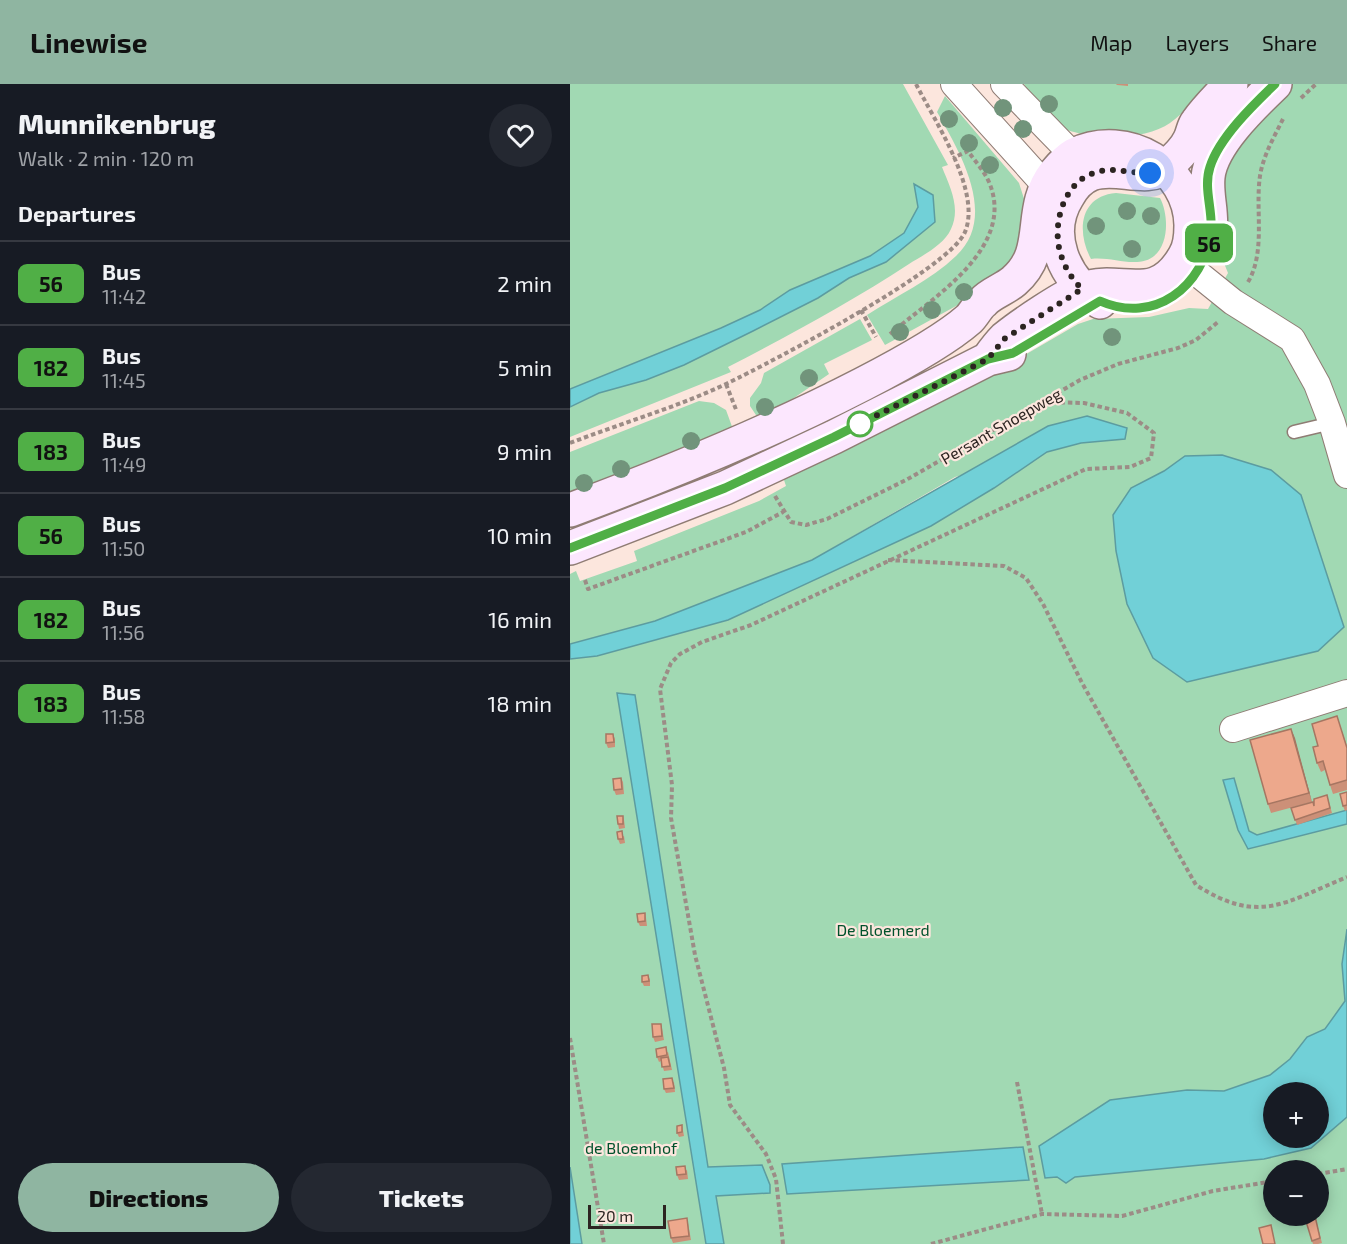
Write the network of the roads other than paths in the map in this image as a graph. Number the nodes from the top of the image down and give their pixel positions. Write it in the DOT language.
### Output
graph roads {
  1 [pos="954,84"];
  2 [pos="1005,84"];
  3 [pos="1231,84"];
  4 [pos="1287,99"];
  5 [pos="1073,155"];
  6 [pos="1157,162"];
  7 [pos="1054,195"];
  8 [pos="1048,247"];
  9 [pos="1191,265"];
  10 [pos="1091,295"];
  11 [pos="1332,423"];
  12 [pos="1294,432"];
  13 [pos="1347,475"];
  14 [pos="570,510"];
  15 [pos="570,548"];
  16 [pos="1347,693"];
  17 [pos="1233,729"];
  1 -- 7 [label="street"];
  2 -- 5 [label="street"];
  3 -- 6 [label="main road"];
  4 -- 9 [label="main road"];
  5 -- 6 [label="main road"];
  5 -- 7 [label="main road"];
  6 -- 7 [label="main road"];
  6 -- 9 [label="main road"];
  7 -- 8 [label="main road"];
  8 -- 10 [label="main road"];
  8 -- 14 [label="main road"];
  9 -- 10 [label="main road"];
  9 -- 11 [label="street"];
  10 -- 15 [label="main road"];
  11 -- 12 [label="lane"];
  11 -- 13 [label="street"];
  16 -- 17 [label="street"];
}
